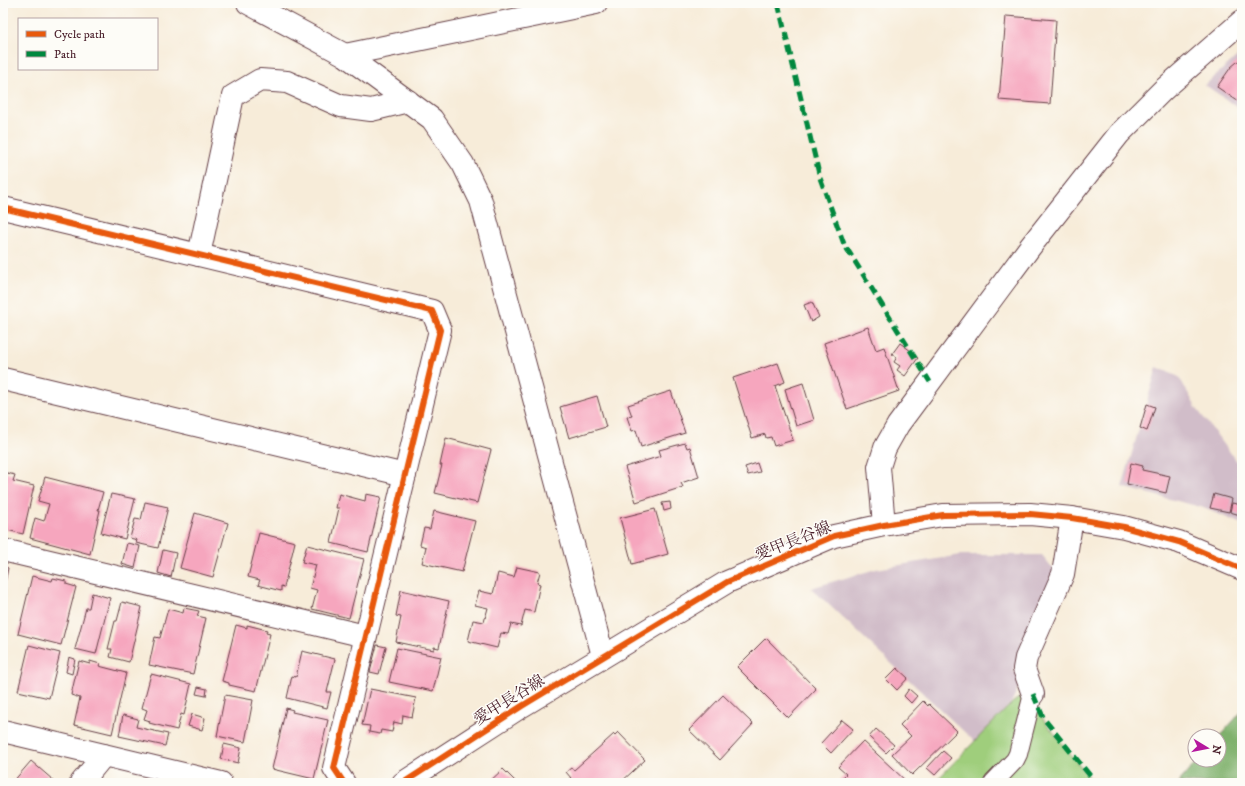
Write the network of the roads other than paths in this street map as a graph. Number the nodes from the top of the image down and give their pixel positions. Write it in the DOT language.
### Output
graph roads {
  1 [pos="248,3"];
  2 [pos="596,3"];
  3 [pos="1242,21"];
  4 [pos="345,55"];
  5 [pos="408,101"];
  6 [pos="3,208"];
  7 [pos="199,256"];
  8 [pos="3,379"];
  9 [pos="405,475"];
  10 [pos="1072,518"];
  11 [pos="884,525"];
  12 [pos="3,550"];
  13 [pos="1242,569"];
  14 [pos="365,636"];
  15 [pos="603,656"];
  16 [pos="1032,694"];
  17 [pos="3,731"];
  18 [pos="104,754"];
  19 [pos="81,783"];
  20 [pos="221,783"];
  21 [pos="344,783"];
  22 [pos="402,783"];
  23 [pos="993,783"];
  1 -- 4 [label="street"];
  2 -- 4 [label="street"];
  3 -- 11 [label="street"];
  4 -- 5 [label="street"];
  5 -- 7 [label="street"];
  5 -- 15 [label="street"];
  6 -- 7 [label="street"];
  7 -- 9 [label="street"];
  8 -- 9 [label="street"];
  9 -- 14 [label="street"];
  10 -- 11 [label="street, 愛甲長谷線"];
  10 -- 13 [label="street, 愛甲長谷線"];
  10 -- 16 [label="street"];
  11 -- 15 [label="street, 愛甲長谷線"];
  12 -- 14 [label="street"];
  14 -- 21 [label="street"];
  15 -- 22 [label="street, 愛甲長谷線"];
  16 -- 23 [label="lane"];
  17 -- 18 [label="street"];
  18 -- 19 [label="street"];
  18 -- 20 [label="street"];
}
